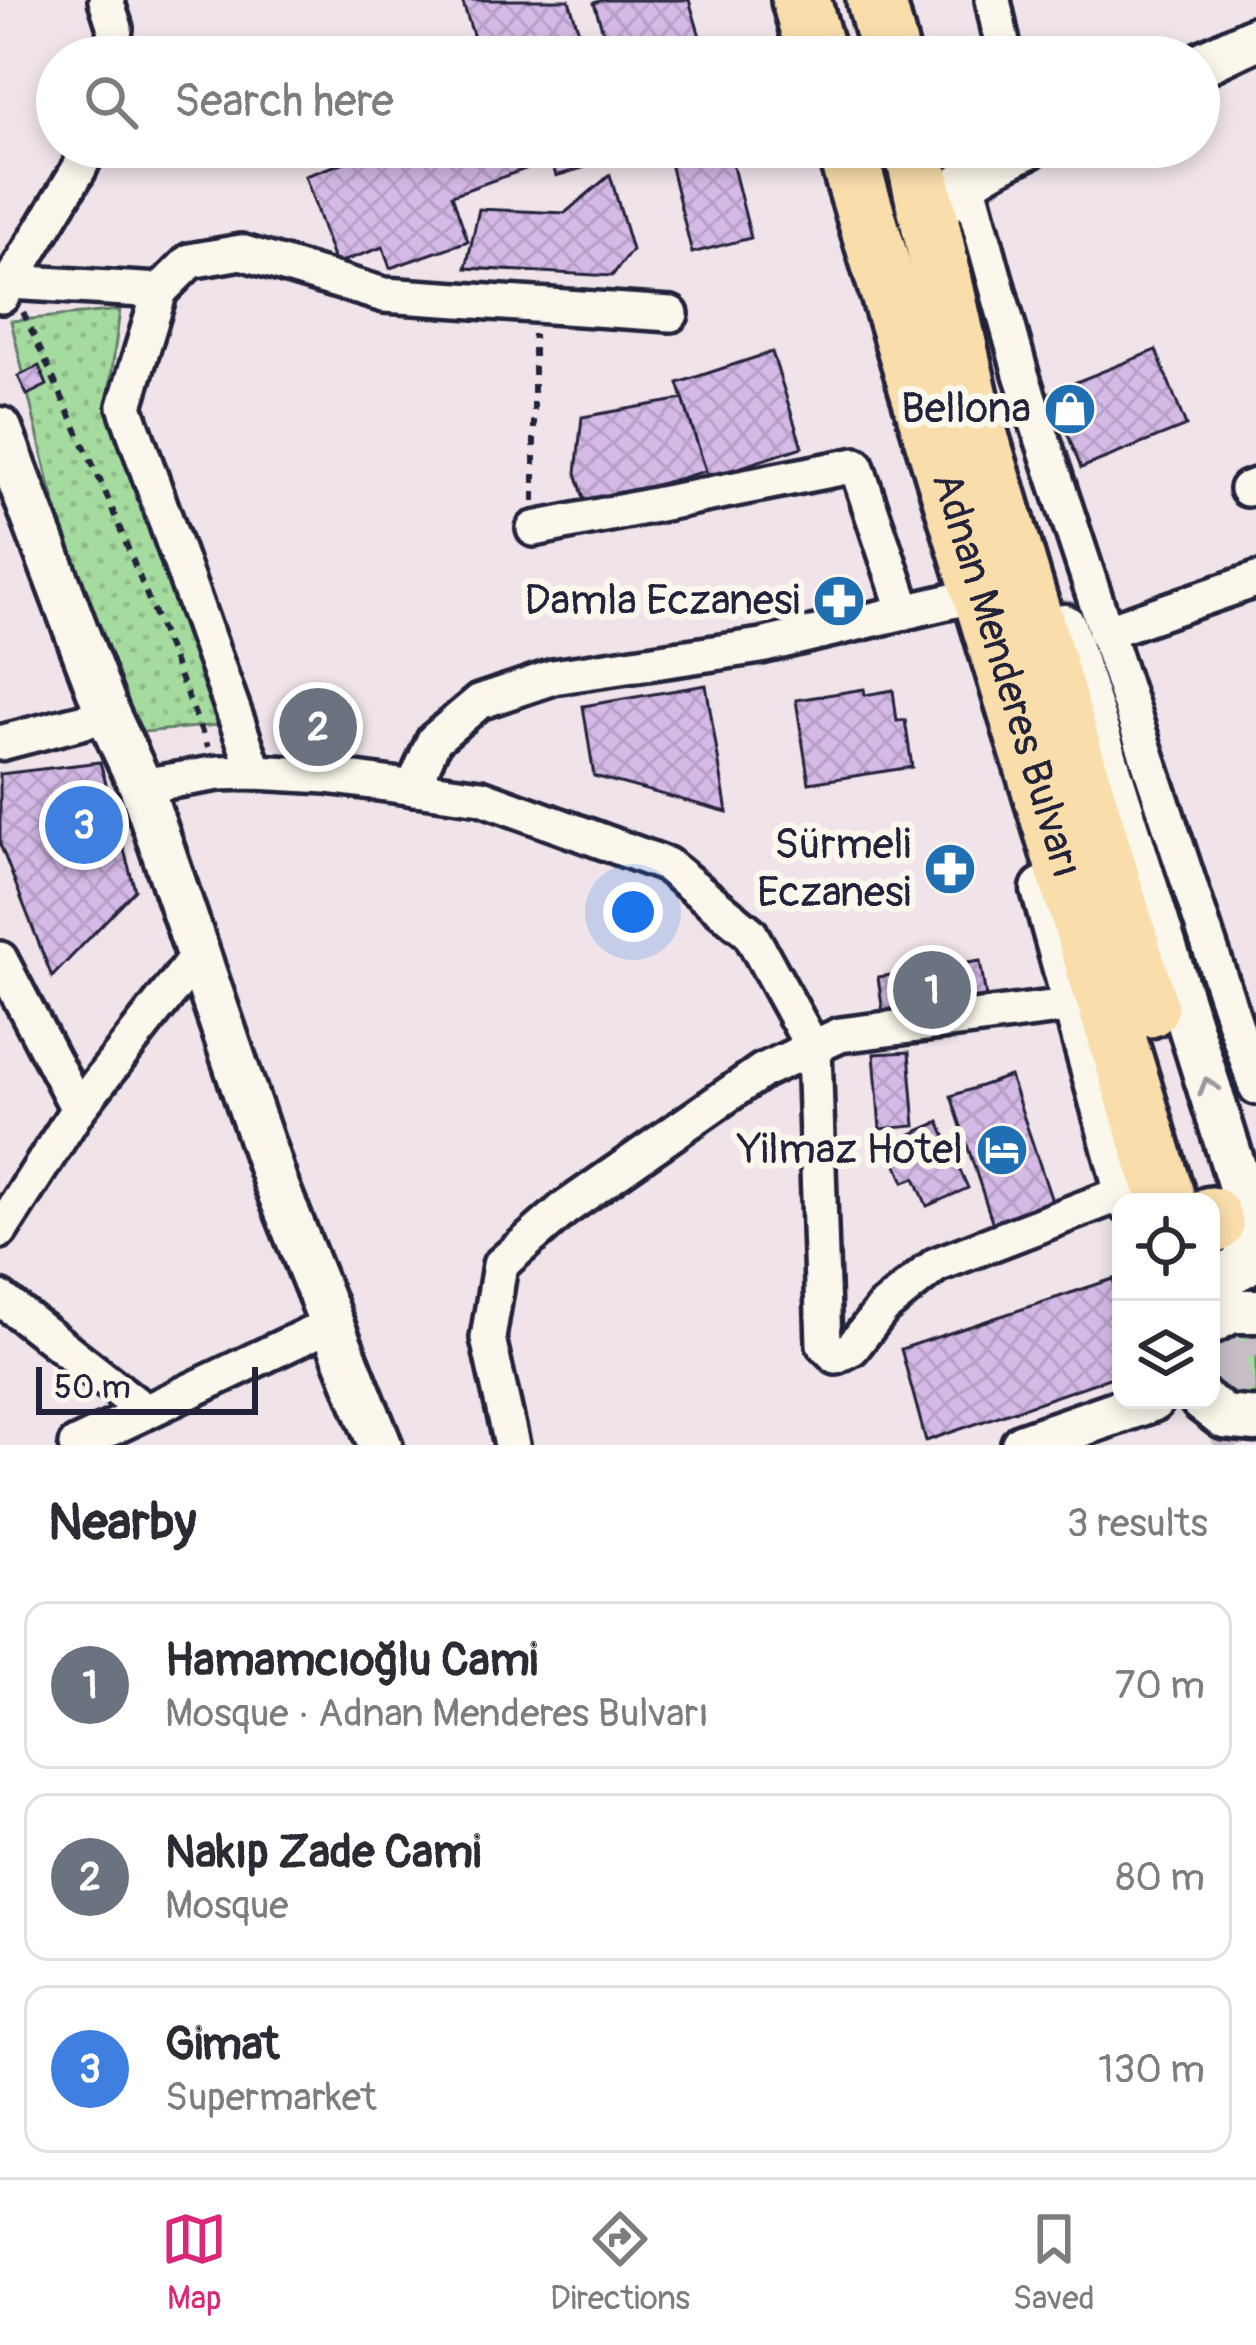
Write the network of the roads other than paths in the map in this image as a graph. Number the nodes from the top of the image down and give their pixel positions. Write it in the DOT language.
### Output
graph roads {
  1 [pos="106,0"];
  2 [pos="876,0"];
  3 [pos="993,0"];
  4 [pos="114,36"];
  5 [pos="885,36"];
  6 [pos="1001,36"];
  7 [pos="1256,38"];
  8 [pos="1220,55"];
  9 [pos="77,168"];
  10 [pos="849,168"];
  11 [pos="850,168"];
  12 [pos="919,168"];
  13 [pos="992,168"];
  14 [pos="968,182"];
  15 [pos="933,221"];
  16 [pos="5,291"];
  17 [pos="160,291"];
  18 [pos="671,314"];
  19 [pos="0,430"];
  20 [pos="8,473"];
  21 [pos="534,529"];
  22 [pos="1256,580"];
  23 [pos="964,598"];
  24 [pos="905,612"];
  25 [pos="1105,632"];
  26 [pos="108,715"];
  27 [pos="0,743"];
  28 [pos="254,772"];
  29 [pos="141,786"];
  30 [pos="413,788"];
  31 [pos="196,958"];
  32 [pos="0,959"];
  33 [pos="1242,999"];
  34 [pos="1075,1005"];
  35 [pos="814,1050"];
  36 [pos="1256,1087"];
  37 [pos="79,1109"];
  38 [pos="1183,1193"];
  39 [pos="1188,1193"];
  40 [pos="1189,1193"];
  41 [pos="1112,1229"];
  42 [pos="0,1231"];
  43 [pos="1220,1241"];
  44 [pos="1220,1278"];
  45 [pos="0,1298"];
  46 [pos="1256,1311"];
  47 [pos="1220,1317"];
  48 [pos="333,1323"];
  49 [pos="1126,1409"];
  50 [pos="1199,1409"];
  51 [pos="1210,1409"];
  52 [pos="146,1412"];
  53 [pos="1256,1420"];
  54 [pos="76,1445"];
  55 [pos="380,1445"];
  56 [pos="512,1445"];
  57 [pos="1023,1445"];
  58 [pos="1207,1445"];
  1 -- 4 [label="street"];
  2 -- 5 [label="highway"];
  3 -- 6 [label="street"];
  7 -- 8 [label="street"];
  9 -- 16 [label="street"];
  10 -- 23 [label="street"];
  11 -- 39 [label="highway, Adnan Menderes Bulvarı"];
  12 -- 15 [label="highway, Adnan Menderes Bulvarı"];
  13 -- 14 [label="street"];
  14 -- 15 [label="street"];
  14 -- 25 [label="street"];
  40 -- 15 [label="highway, Adnan Menderes Bulvarı, one-way"];
  16 -- 17 [label="street"];
  17 -- 18 [label="street"];
  17 -- 28 [label="street"];
  19 -- 20 [label="street"];
  20 -- 26 [label="street"];
  21 -- 24 [label="street"];
  22 -- 25 [label="street"];
  23 -- 24 [label="street"];
  23 -- 34 [label="street"];
  24 -- 30 [label="street"];
  25 -- 33 [label="street"];
  26 -- 27 [label="street"];
  26 -- 29 [label="street"];
  28 -- 29 [label="street"];
  28 -- 30 [label="street"];
  29 -- 31 [label="street"];
  30 -- 35 [label="street"];
  31 -- 37 [label="street"];
  31 -- 48 [label="street"];
  32 -- 37 [label="street"];
  33 -- 36 [label="street"];
  34 -- 35 [label="street"];
  34 -- 38 [label="street"];
  35 -- 41 [label="street"];
  35 -- 56 [label="street"];
  37 -- 42 [label="street"];
  43 -- 44 [label="street"];
  45 -- 52 [label="street"];
  46 -- 47 [label="street"];
  48 -- 52 [label="street"];
  48 -- 55 [label="street"];
  49 -- 57 [label="street"];
  50 -- 58 [label="street"];
  51 -- 53 [label="street"];
  52 -- 54 [label="street"];
}
